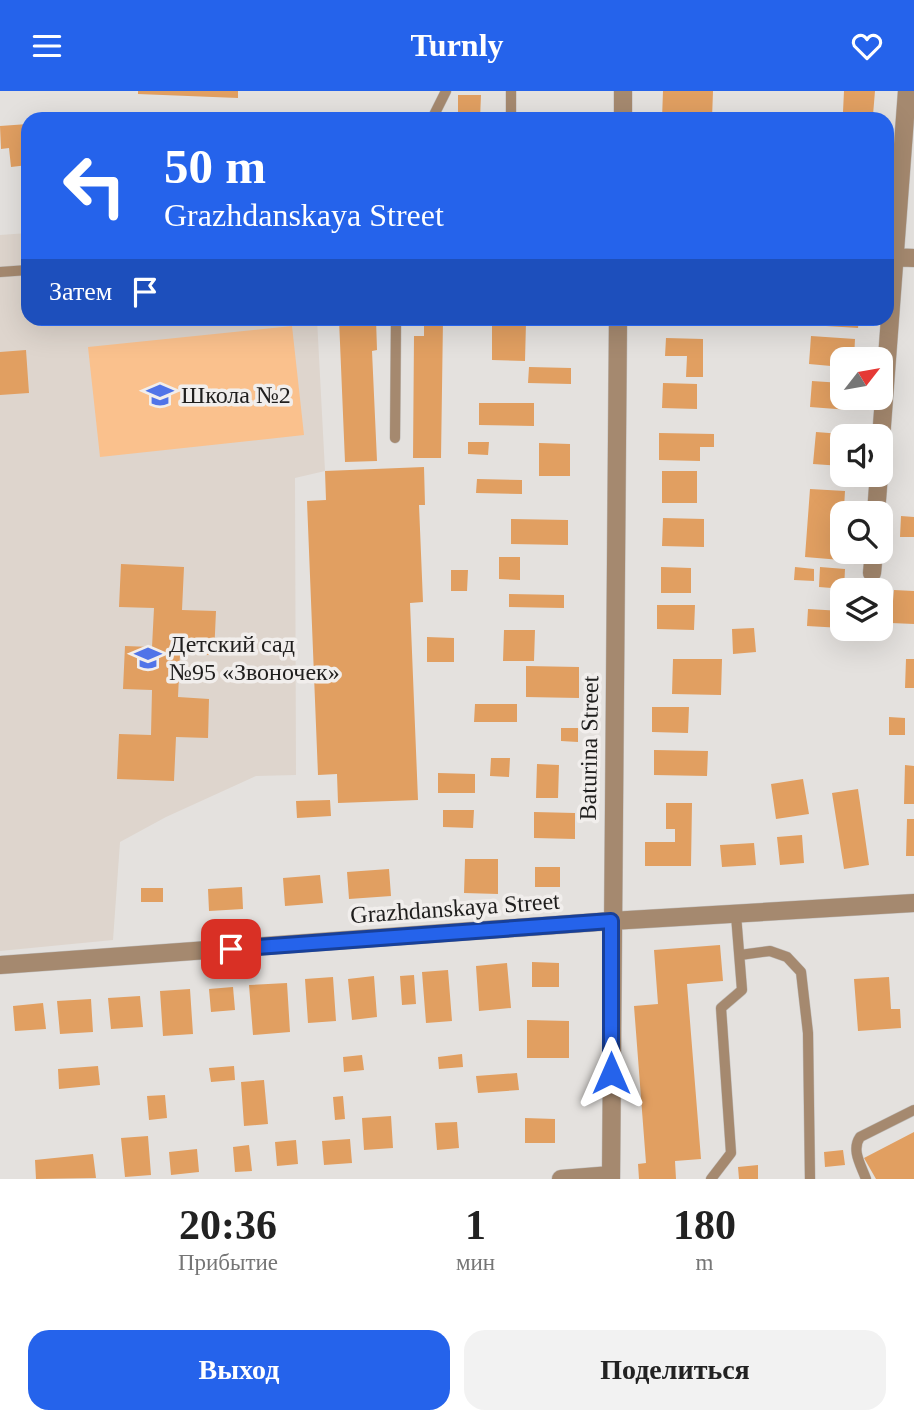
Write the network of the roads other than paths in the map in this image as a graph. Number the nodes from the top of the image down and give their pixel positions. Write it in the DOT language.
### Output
graph roads {
  1 [pos="446,91"];
  2 [pos="511,91"];
  3 [pos="623,91"];
  4 [pos="907,91"];
  5 [pos="436,112"];
  6 [pos="511,112"];
  7 [pos="622,112"];
  8 [pos="894,218"];
  9 [pos="894,257"];
  10 [pos="914,258"];
  11 [pos="21,270"];
  12 [pos="0,272"];
  13 [pos="396,326"];
  14 [pos="618,326"];
  15 [pos="886,326"];
  16 [pos="881,424"];
  17 [pos="395,438"];
  18 [pos="873,564"];
  19 [pos="872,573"];
  20 [pos="914,903"];
  21 [pos="736,915"];
  22 [pos="611,921"];
  23 [pos="740,955"];
  24 [pos="0,965"];
  25 [pos="914,1111"];
  26 [pos="611,1177"];
  27 [pos="561,1179"];
  28 [pos="711,1179"];
  29 [pos="810,1179"];
  30 [pos="866,1179"];
  1 -- 5 [label="lane"];
  2 -- 6 [label="lane"];
  3 -- 7 [label="street"];
  4 -- 8 [label="street"];
  9 -- 10 [label="street"];
  11 -- 12 [label="lane"];
  13 -- 17 [label="lane"];
  14 -- 22 [label="street, Baturina Street"];
  15 -- 16 [label="street"];
  18 -- 19 [label="street"];
  20 -- 21 [label="street, Grazhdanskaya Street"];
  21 -- 22 [label="street, Grazhdanskaya Street"];
  21 -- 23 [label="lane"];
  22 -- 24 [label="street, Grazhdanskaya Street"];
  22 -- 26 [label="street, Baturina Street"];
  23 -- 28 [label="lane"];
  23 -- 29 [label="lane"];
  25 -- 30 [label="lane"];
  26 -- 27 [label="street"];
}
